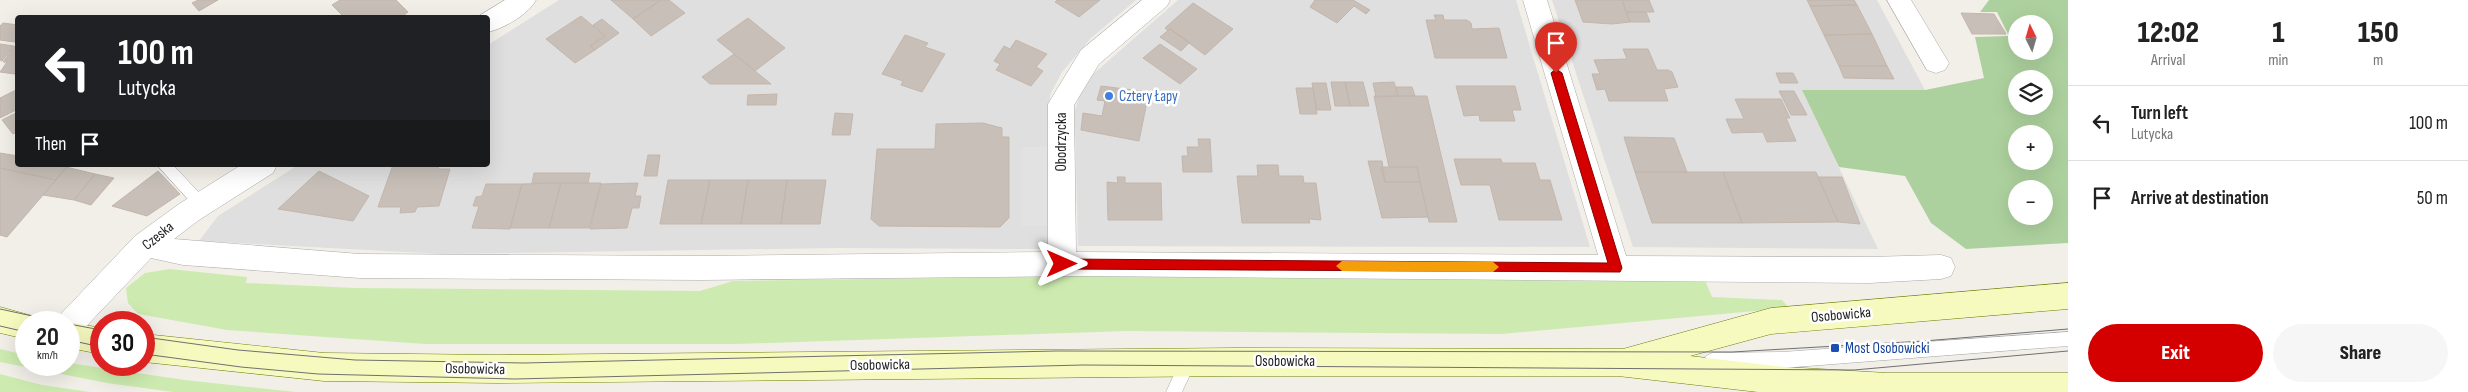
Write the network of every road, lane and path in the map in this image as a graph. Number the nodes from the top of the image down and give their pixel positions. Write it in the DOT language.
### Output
graph roads {
  1 [pos="524,0"];
  2 [pos="1158,0"];
  3 [pos="1535,0"];
  4 [pos="1899,0"];
  5 [pos="490,22"];
  6 [pos="1936,63"];
  7 [pos="166,167"];
  8 [pos="260,167"];
  9 [pos="201,204"];
  10 [pos="145,245"];
  11 [pos="1062,254"];
  12 [pos="1941,267"];
  13 [pos="1616,268"];
  14 [pos="2068,296"];
  15 [pos="80,313"];
  16 [pos="0,320"];
  17 [pos="15,323"];
  18 [pos="2068,338"];
  19 [pos="155,349"];
  20 [pos="1188,362"];
  21 [pos="1618,362"];
  22 [pos="2068,387"];
  23 [pos="1174,392"];
  1 -- 5 [label="street"];
  2 -- 11 [label="street, Obodrzycka"];
  3 -- 13 [label="street"];
  4 -- 6 [label="street"];
  7 -- 9 [label="lane"];
  8 -- 9 [label="street, Czeska"];
  9 -- 10 [label="street, Czeska"];
  10 -- 11 [label="street"];
  10 -- 15 [label="street, Czeska"];
  11 -- 13 [label="street"];
  12 -- 13 [label="street"];
  14 -- 21 [label="street, Osobowicka"];
  16 -- 17 [label="street"];
  18 -- 21 [label="lane"];
  19 -- 20 [label="street, Osobowicka"];
  20 -- 21 [label="street, Osobowicka"];
  20 -- 23 [label="lane"];
  21 -- 22 [label="street, Osobowicka"];
}
